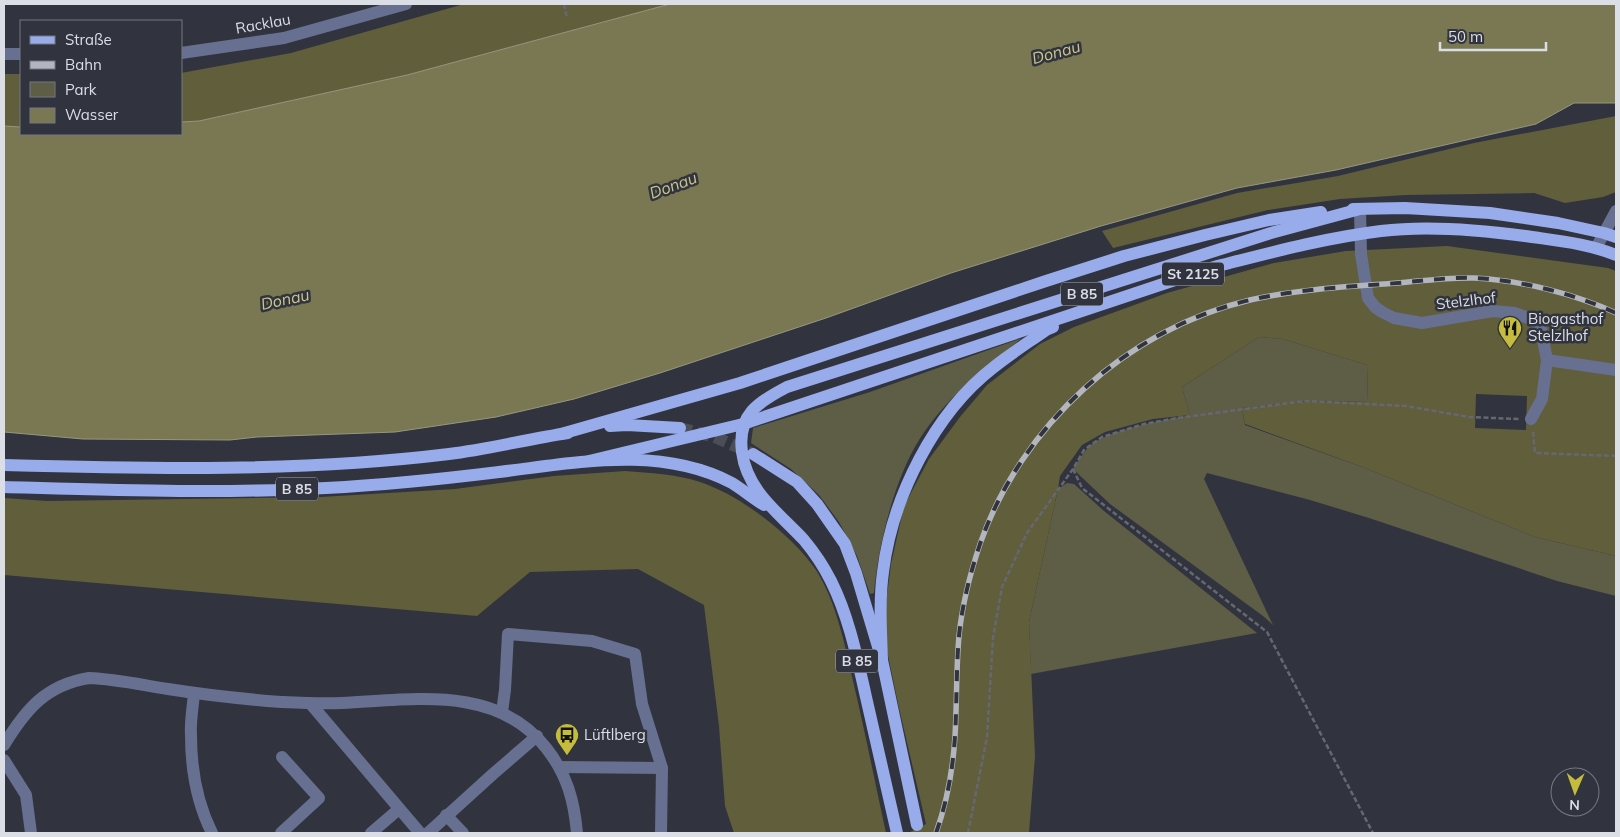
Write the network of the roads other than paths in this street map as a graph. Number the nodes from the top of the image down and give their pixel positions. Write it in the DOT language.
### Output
graph roads {
  1 [pos="406,4"];
  2 [pos="182,53"];
  3 [pos="4,54"];
  4 [pos="20,54"];
  5 [pos="1360,209"];
  6 [pos="1616,211"];
  7 [pos="1604,233"];
  8 [pos="1361,234"];
  9 [pos="1616,237"];
  10 [pos="1596,248"];
  11 [pos="1616,256"];
  12 [pos="1105,304"];
  13 [pos="1548,360"];
  14 [pos="1616,370"];
  15 [pos="1531,419"];
  16 [pos="743,424"];
  17 [pos="680,428"];
  18 [pos="561,434"];
  19 [pos="753,454"];
  20 [pos="589,461"];
  21 [pos="4,464"];
  22 [pos="4,487"];
  23 [pos="772,510"];
  24 [pos="882,660"];
  25 [pos="194,693"];
  26 [pos="310,703"];
  27 [pos="502,712"];
  28 [pos="537,736"];
  29 [pos="4,745"];
  30 [pos="282,758"];
  31 [pos="4,760"];
  32 [pos="560,767"];
  33 [pos="662,768"];
  34 [pos="399,809"];
  35 [pos="446,815"];
  36 [pos="917,825"];
  37 [pos="30,833"];
  38 [pos="212,833"];
  39 [pos="281,833"];
  40 [pos="370,833"];
  41 [pos="420,833"];
  42 [pos="428,833"];
  43 [pos="464,833"];
  44 [pos="577,833"];
  45 [pos="661,833"];
  46 [pos="898,833"];
  1 -- 2 [label="street, Racklau"];
  3 -- 4 [label="street"];
  5 -- 7 [label="main road"];
  5 -- 8 [label="street, Stelzlhof"];
  5 -- 16 [label="main road, B 85"];
  5 -- 18 [label="main road"];
  6 -- 7 [label="street"];
  7 -- 9 [label="main road"];
  7 -- 10 [label="street"];
  8 -- 10 [label="main road"];
  8 -- 12 [label="main road, St 2125"];
  8 -- 13 [label="street, Stelzlhof"];
  10 -- 11 [label="main road"];
  12 -- 16 [label="main road"];
  12 -- 24 [label="main road, B 85"];
  13 -- 14 [label="street"];
  13 -- 15 [label="street, Stelzlhof"];
  16 -- 20 [label="main road"];
  16 -- 23 [label="main road, B 85"];
  17 -- 18 [label="main road, B 85"];
  18 -- 21 [label="main road, B 85"];
  19 -- 24 [label="main road, B 85"];
  20 -- 22 [label="main road, B 85"];
  20 -- 23 [label="main road, B 85"];
  23 -- 46 [label="main road, B 85"];
  24 -- 36 [label="main road, B 85"];
  25 -- 26 [label="street"];
  25 -- 29 [label="street"];
  25 -- 38 [label="street"];
  26 -- 27 [label="street"];
  26 -- 34 [label="street"];
  27 -- 28 [label="street"];
  27 -- 33 [label="street"];
  28 -- 32 [label="street"];
  28 -- 35 [label="street"];
  30 -- 39 [label="street"];
  31 -- 37 [label="street"];
  32 -- 33 [label="street"];
  32 -- 44 [label="street"];
  33 -- 45 [label="street"];
  34 -- 40 [label="street"];
  34 -- 41 [label="street"];
  35 -- 42 [label="street"];
  35 -- 43 [label="street"];
}
